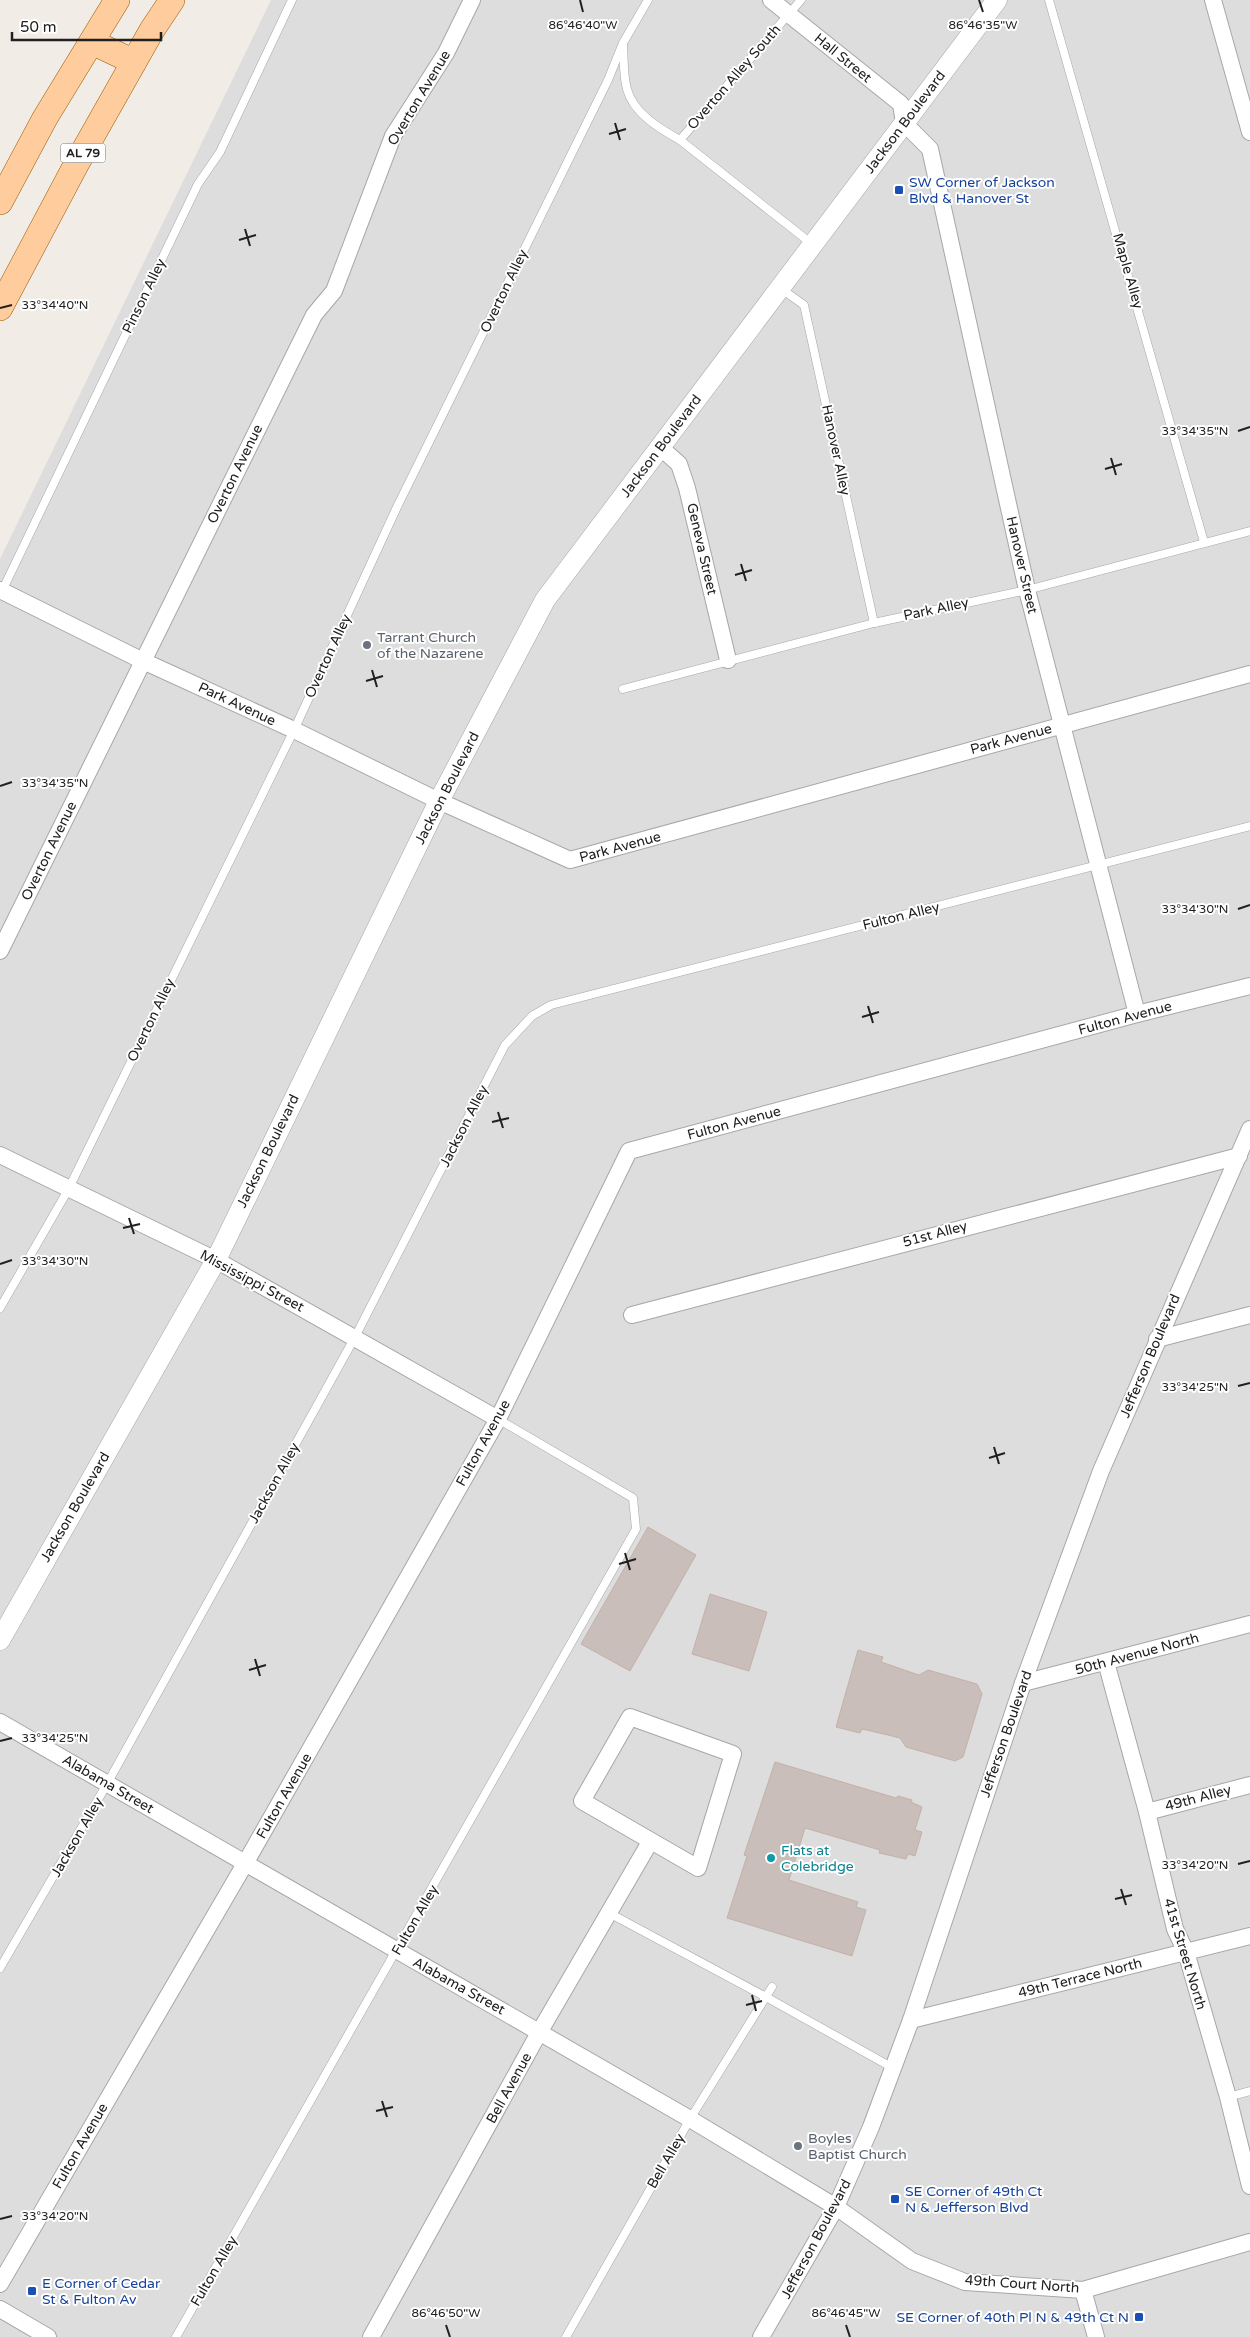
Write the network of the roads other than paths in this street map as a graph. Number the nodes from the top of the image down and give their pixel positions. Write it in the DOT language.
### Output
graph roads {
  1 [pos="117,0"];
  2 [pos="172,0"];
  3 [pos="292,0"];
  4 [pos="472,0"];
  5 [pos="648,0"];
  6 [pos="771,0"];
  7 [pos="801,0"];
  8 [pos="997,0"];
  9 [pos="1049,0"];
  10 [pos="1213,0"];
  11 [pos="790,13"];
  12 [pos="92,42"];
  13 [pos="623,44"];
  14 [pos="134,62"];
  15 [pos="904,123"];
  16 [pos="1250,132"];
  17 [pos="680,140"];
  18 [pos="0,202"];
  19 [pos="812,244"];
  20 [pos="780,288"];
  21 [pos="0,308"];
  22 [pos="660,447"];
  23 [pos="1250,531"];
  24 [pos="1204,542"];
  25 [pos="1027,590"];
  26 [pos="1,592"];
  27 [pos="874,623"];
  28 [pos="728,660"];
  29 [pos="143,661"];
  30 [pos="1250,674"];
  31 [pos="623,689"];
  32 [pos="1061,726"];
  33 [pos="294,730"];
  34 [pos="439,801"];
  35 [pos="1250,826"];
  36 [pos="1098,866"];
  37 [pos="0,950"];
  38 [pos="1250,986"];
  39 [pos="551,1005"];
  40 [pos="1137,1014"];
  41 [pos="1250,1130"];
  42 [pos="1244,1154"];
  43 [pos="0,1155"];
  44 [pos="68,1190"];
  45 [pos="216,1260"];
  46 [pos="0,1308"];
  47 [pos="632,1315"];
  48 [pos="1250,1315"];
  49 [pos="355,1337"];
  50 [pos="1157,1339"];
  51 [pos="498,1418"];
  52 [pos="1250,1624"];
  53 [pos="0,1640"];
  54 [pos="1106,1662"];
  55 [pos="1023,1683"];
  56 [pos="0,1722"];
  57 [pos="107,1784"];
  58 [pos="1250,1785"];
  59 [pos="1147,1812"];
  60 [pos="650,1842"];
  61 [pos="246,1862"];
  62 [pos="609,1913"];
  63 [pos="1250,1936"];
  64 [pos="397,1951"];
  65 [pos="1186,1952"];
  66 [pos="0,1968"];
  67 [pos="772,1987"];
  68 [pos="766,1997"];
  69 [pos="911,2020"];
  70 [pos="540,2031"];
  71 [pos="893,2068"];
  72 [pos="1250,2091"];
  73 [pos="1228,2097"];
  74 [pos="690,2119"];
  75 [pos="1250,2186"];
  76 [pos="836,2207"];
  77 [pos="1250,2242"];
  78 [pos="912,2261"];
  79 [pos="0,2284"];
  80 [pos="1083,2290"];
  81 [pos="0,2309"];
  82 [pos="48,2337"];
  83 [pos="176,2337"];
  84 [pos="371,2337"];
  85 [pos="566,2337"];
  86 [pos="761,2337"];
  87 [pos="1096,2337"];
  1 -- 12 [label="main road"];
  2 -- 14 [label="main road, AL 79"];
  3 -- 26 [label="lane, Pinson Alley"];
  4 -- 29 [label="street, Overton Avenue"];
  5 -- 13 [label="lane, Overton Alley"];
  6 -- 11 [label="street, Hall Street"];
  7 -- 11 [label="lane, Overton Alley South"];
  8 -- 15 [label="street, Jackson Boulevard"];
  9 -- 24 [label="lane, Maple Alley"];
  10 -- 16 [label="street"];
  11 -- 15 [label="street, Hall Street"];
  11 -- 17 [label="lane, Overton Alley South"];
  12 -- 14 [label="main road"];
  12 -- 18 [label="main road"];
  13 -- 17 [label="lane, Overton Alley South"];
  13 -- 33 [label="lane, Overton Alley"];
  14 -- 21 [label="main road, AL 79"];
  15 -- 19 [label="street, Jackson Boulevard"];
  15 -- 25 [label="street, Hanover Street"];
  17 -- 19 [label="lane"];
  19 -- 20 [label="street, Jackson Boulevard"];
  20 -- 22 [label="street, Jackson Boulevard"];
  20 -- 27 [label="lane, Hanover Alley"];
  22 -- 28 [label="street, Geneva Street"];
  22 -- 34 [label="street, Jackson Boulevard"];
  23 -- 24 [label="lane, Park Alley"];
  24 -- 25 [label="lane, Park Alley"];
  25 -- 27 [label="lane, Park Alley"];
  25 -- 32 [label="street, Hanover Street"];
  26 -- 29 [label="street, Park Avenue"];
  27 -- 28 [label="lane, Park Alley"];
  28 -- 31 [label="lane, Park Alley"];
  29 -- 33 [label="street, Park Avenue"];
  29 -- 37 [label="street, Overton Avenue"];
  30 -- 32 [label="street, Park Avenue"];
  32 -- 34 [label="street, Park Avenue"];
  32 -- 36 [label="street, Hanover Street"];
  33 -- 34 [label="street, Park Avenue"];
  33 -- 44 [label="lane, Overton Alley"];
  34 -- 45 [label="street, Jackson Boulevard"];
  35 -- 36 [label="lane, Fulton Alley"];
  36 -- 39 [label="lane, Fulton Alley"];
  36 -- 40 [label="street, Hanover Street"];
  38 -- 40 [label="street, Fulton Avenue"];
  39 -- 49 [label="lane, Jackson Alley"];
  40 -- 51 [label="street, Fulton Avenue"];
  41 -- 42 [label="street, Jefferson Boulevard"];
  42 -- 47 [label="street, 51st Alley"];
  42 -- 50 [label="street, Jefferson Boulevard"];
  43 -- 44 [label="street, Mississippi Street"];
  44 -- 45 [label="street, Mississippi Street"];
  44 -- 46 [label="lane, Overton Alley"];
  45 -- 49 [label="street, Mississippi Street"];
  45 -- 53 [label="street, Jackson Boulevard"];
  48 -- 50 [label="street"];
  49 -- 51 [label="street, Mississippi Street"];
  49 -- 57 [label="lane, Jackson Alley"];
  50 -- 55 [label="street, Jefferson Boulevard"];
  51 -- 61 [label="street, Fulton Avenue"];
  51 -- 64 [label="lane, Fulton Alley"];
  52 -- 54 [label="street, 50th Avenue North"];
  54 -- 55 [label="street, 50th Avenue North"];
  54 -- 59 [label="street, 41st Street North"];
  55 -- 69 [label="street, Jefferson Boulevard"];
  56 -- 57 [label="street, Alabama Street"];
  57 -- 61 [label="street, Alabama Street"];
  57 -- 66 [label="lane, Jackson Alley"];
  58 -- 59 [label="street, 49th Alley"];
  59 -- 65 [label="street, 41st Street North"];
  60 -- 60 [label="street"];
  60 -- 62 [label="street, Bell Avenue"];
  61 -- 64 [label="street, Alabama Street"];
  61 -- 79 [label="street, Fulton Avenue"];
  62 -- 68 [label="lane"];
  62 -- 70 [label="street, Bell Avenue"];
  63 -- 65 [label="street, 49th Terrace North"];
  64 -- 70 [label="street, Alabama Street"];
  64 -- 83 [label="lane, Fulton Alley"];
  65 -- 69 [label="street, 49th Terrace North"];
  65 -- 73 [label="street, 41st Street North"];
  67 -- 68 [label="lane, Bell Alley"];
  68 -- 71 [label="lane"];
  68 -- 74 [label="lane, Bell Alley"];
  69 -- 71 [label="street, Jefferson Boulevard"];
  70 -- 74 [label="street, Alabama Street"];
  70 -- 84 [label="street, Bell Avenue"];
  71 -- 76 [label="street, Jefferson Boulevard"];
  72 -- 73 [label="lane"];
  73 -- 75 [label="street, 41st Street North"];
  74 -- 76 [label="street, Alabama Street"];
  74 -- 85 [label="lane, Bell Alley"];
  76 -- 78 [label="street, Alabama Street"];
  76 -- 86 [label="street, Jefferson Boulevard"];
  77 -- 80 [label="street, 49th Court North"];
  78 -- 80 [label="street, 49th Court North"];
  80 -- 87 [label="street"];
  81 -- 82 [label="street"];
}
